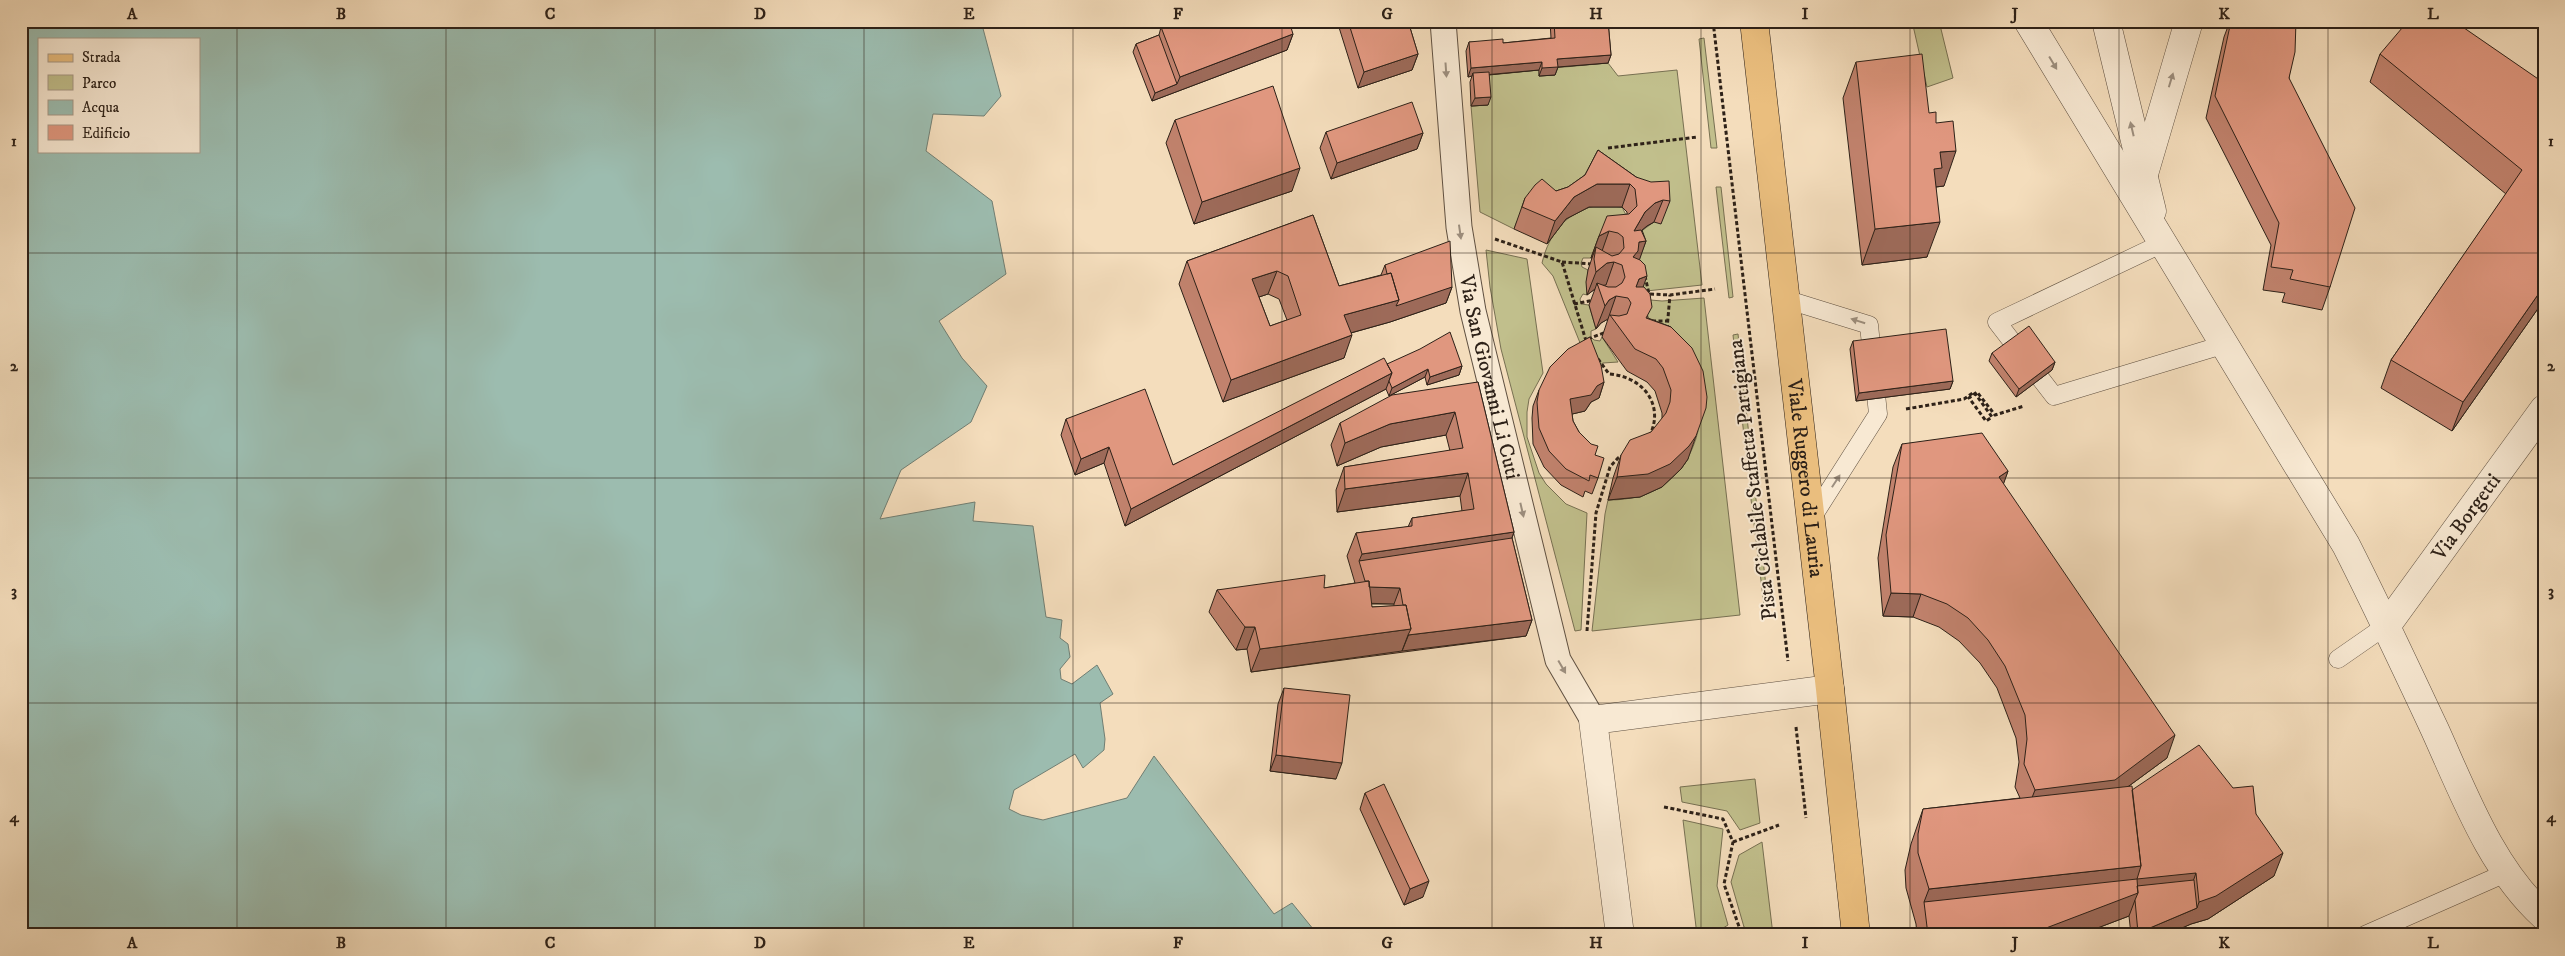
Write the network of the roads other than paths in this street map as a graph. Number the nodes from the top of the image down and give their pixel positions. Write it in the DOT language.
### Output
graph roads {
  1 [pos="1443,21"];
  2 [pos="1754,21"];
  3 [pos="2028,21"];
  4 [pos="2106,21"];
  5 [pos="2189,21"];
  6 [pos="2143,178"];
  7 [pos="2161,244"];
  8 [pos="1785,299"];
  9 [pos="2226,344"];
  10 [pos="2544,409"];
  11 [pos="1810,522"];
  12 [pos="2386,625"];
  13 [pos="2338,659"];
  14 [pos="1830,689"];
  15 [pos="1593,720"];
  16 [pos="2508,872"];
  17 [pos="2544,916"];
  18 [pos="1620,935"];
  19 [pos="1856,935"];
  20 [pos="2365,935"];
  1 -- 15 [label="street, Via San Giovanni Li Cuti, one-way"];
  2 -- 8 [label="main road, Viale Ruggero di Lauria"];
  3 -- 7 [label="street, one-way"];
  6 -- 4 [label="street, one-way"];
  6 -- 5 [label="street, one-way"];
  6 -- 7 [label="street"];
  7 -- 9 [label="street"];
  7 -- 9 [label="lane"];
  8 -- 11 [label="main road, Viale Ruggero di Lauria"];
  11 -- 8 [label="lane, one-way"];
  9 -- 12 [label="street"];
  10 -- 12 [label="street, Via Borgetti"];
  11 -- 14 [label="main road, Viale Ruggero di Lauria"];
  12 -- 13 [label="lane"];
  12 -- 16 [label="street"];
  14 -- 15 [label="street"];
  14 -- 19 [label="main road, Viale Ruggero di Lauria"];
  15 -- 18 [label="street"];
  16 -- 17 [label="street"];
  16 -- 20 [label="lane"];
}
